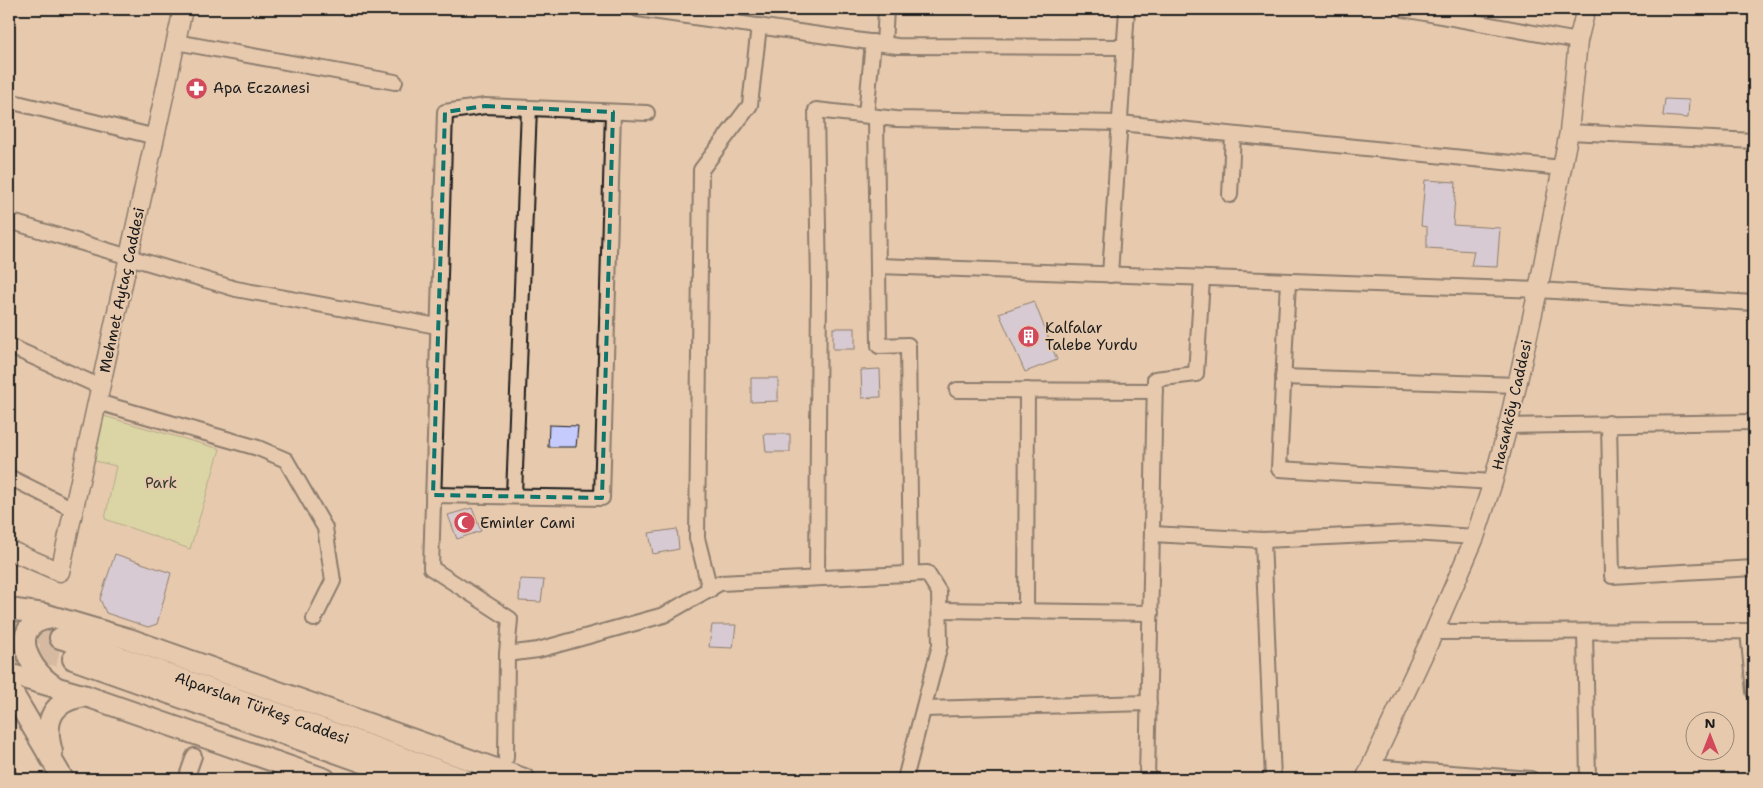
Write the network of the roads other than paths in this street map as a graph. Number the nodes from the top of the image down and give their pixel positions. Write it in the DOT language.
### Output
graph roads {
  1 [pos="183,9"];
  2 [pos="638,9"];
  3 [pos="886,9"];
  4 [pos="1127,9"];
  5 [pos="1404,9"];
  6 [pos="1586,9"];
  7 [pos="668,11"];
  8 [pos="759,26"];
  9 [pos="1578,41"];
  10 [pos="176,42"];
  11 [pos="878,43"];
  12 [pos="1125,47"];
  13 [pos="395,82"];
  14 [pos="9,101"];
  15 [pos="529,108"];
  16 [pos="613,112"];
  17 [pos="647,113"];
  18 [pos="871,116"];
  19 [pos="1120,122"];
  20 [pos="1569,132"];
  21 [pos="1233,135"];
  22 [pos="156,137"];
  23 [pos="1754,142"];
  24 [pos="1562,168"];
  25 [pos="1230,195"];
  26 [pos="9,221"];
  27 [pos="130,257"];
  28 [pos="879,266"];
  29 [pos="1110,275"];
  30 [pos="1202,279"];
  31 [pos="1288,281"];
  32 [pos="1538,290"];
  33 [pos="1754,303"];
  34 [pos="437,326"];
  35 [pos="9,346"];
  36 [pos="1283,377"];
  37 [pos="1517,384"];
  38 [pos="957,390"];
  39 [pos="1027,390"];
  40 [pos="1155,391"];
  41 [pos="99,395"];
  42 [pos="1754,422"];
  43 [pos="1609,423"];
  44 [pos="1508,426"];
  45 [pos="9,476"];
  46 [pos="1493,482"];
  47 [pos="433,494"];
  48 [pos="514,494"];
  49 [pos="73,509"];
  50 [pos="1152,534"];
  51 [pos="1475,537"];
  52 [pos="1263,540"];
  53 [pos="9,550"];
  54 [pos="1754,568"];
  55 [pos="911,574"];
  56 [pos="817,578"];
  57 [pos="710,590"];
  58 [pos="9,609"];
  59 [pos="940,610"];
  60 [pos="1026,612"];
  61 [pos="1151,613"];
  62 [pos="58,618"];
  63 [pos="314,619"];
  64 [pos="1434,632"];
  65 [pos="1585,632"];
  66 [pos="60,638"];
  67 [pos="507,654"];
  68 [pos="73,660"];
  69 [pos="9,674"];
  70 [pos="9,686"];
  71 [pos="55,686"];
  72 [pos="1754,692"];
  73 [pos="86,696"];
  74 [pos="1149,703"];
  75 [pos="924,709"];
  76 [pos="194,756"];
  77 [pos="506,758"];
  78 [pos="54,761"];
  79 [pos="1368,773"];
  80 [pos="63,779"];
  81 [pos="186,779"];
  82 [pos="325,779"];
  83 [pos="411,779"];
  84 [pos="463,779"];
  85 [pos="524,779"];
  86 [pos="905,779"];
  87 [pos="1147,779"];
  88 [pos="1273,779"];
  89 [pos="1531,779"];
  90 [pos="1588,779"];
  1 -- 10 [label="street, Mehmet Aytaç Caddesi"];
  2 -- 7 [label="street"];
  3 -- 11 [label="street"];
  4 -- 12 [label="street"];
  5 -- 9 [label="street"];
  6 -- 9 [label="street, Hasanköy Caddesi"];
  7 -- 8 [label="street"];
  8 -- 11 [label="street"];
  8 -- 57 [label="street"];
  9 -- 20 [label="street, Hasanköy Caddesi"];
  10 -- 13 [label="street"];
  10 -- 22 [label="street, Mehmet Aytaç Caddesi"];
  11 -- 12 [label="street"];
  11 -- 18 [label="street"];
  12 -- 19 [label="street"];
  14 -- 22 [label="street"];
  15 -- 16 [label="street"];
  15 -- 34 [label="street"];
  15 -- 48 [label="street"];
  16 -- 17 [label="street"];
  16 -- 48 [label="street"];
  18 -- 19 [label="street"];
  18 -- 28 [label="street"];
  18 -- 56 [label="street"];
  19 -- 21 [label="street"];
  19 -- 29 [label="street"];
  20 -- 23 [label="street"];
  20 -- 24 [label="street, Hasanköy Caddesi"];
  21 -- 24 [label="street"];
  21 -- 25 [label="street"];
  22 -- 27 [label="street, Mehmet Aytaç Caddesi"];
  24 -- 32 [label="street, Hasanköy Caddesi"];
  26 -- 27 [label="street"];
  27 -- 34 [label="street"];
  27 -- 41 [label="street, Mehmet Aytaç Caddesi"];
  28 -- 29 [label="street"];
  28 -- 55 [label="street"];
  29 -- 30 [label="street"];
  30 -- 31 [label="street"];
  30 -- 40 [label="street"];
  31 -- 32 [label="street"];
  31 -- 36 [label="street"];
  32 -- 33 [label="street"];
  32 -- 37 [label="street, Hasanköy Caddesi"];
  34 -- 47 [label="street"];
  35 -- 41 [label="street"];
  36 -- 37 [label="street"];
  36 -- 46 [label="street"];
  37 -- 44 [label="street, Hasanköy Caddesi"];
  38 -- 39 [label="street"];
  39 -- 40 [label="street"];
  39 -- 60 [label="street"];
  40 -- 50 [label="street"];
  41 -- 49 [label="street, Mehmet Aytaç Caddesi"];
  41 -- 63 [label="street"];
  42 -- 43 [label="street"];
  43 -- 44 [label="street"];
  43 -- 54 [label="street"];
  44 -- 46 [label="street, Hasanköy Caddesi"];
  45 -- 49 [label="street"];
  46 -- 51 [label="street, Hasanköy Caddesi"];
  47 -- 48 [label="street"];
  47 -- 67 [label="street"];
  49 -- 53 [label="street, Mehmet Aytaç Caddesi"];
  50 -- 52 [label="street"];
  50 -- 61 [label="street"];
  51 -- 52 [label="street"];
  51 -- 64 [label="street, Hasanköy Caddesi"];
  52 -- 88 [label="street"];
  55 -- 56 [label="street"];
  55 -- 59 [label="street"];
  56 -- 57 [label="street"];
  57 -- 67 [label="street"];
  58 -- 62 [label="main road"];
  59 -- 60 [label="street"];
  59 -- 75 [label="street"];
  60 -- 61 [label="street"];
  61 -- 74 [label="street"];
  62 -- 71 [label="main road"];
  62 -- 85 [label="main road"];
  64 -- 65 [label="street"];
  64 -- 79 [label="street, Hasanköy Caddesi"];
  65 -- 72 [label="street"];
  65 -- 90 [label="street"];
  66 -- 84 [label="main road, Alparslan Türkeş Caddesi"];
  67 -- 77 [label="street"];
  68 -- 83 [label="main road, Alparslan Türkeş Caddesi"];
  69 -- 71 [label="main road"];
  70 -- 78 [label="main road"];
  71 -- 73 [label="main road"];
  73 -- 78 [label="main road"];
  73 -- 82 [label="main road"];
  74 -- 75 [label="street"];
  74 -- 87 [label="street"];
  75 -- 86 [label="street"];
  76 -- 81 [label="street"];
  78 -- 80 [label="main road"];
  79 -- 89 [label="street"];
}
